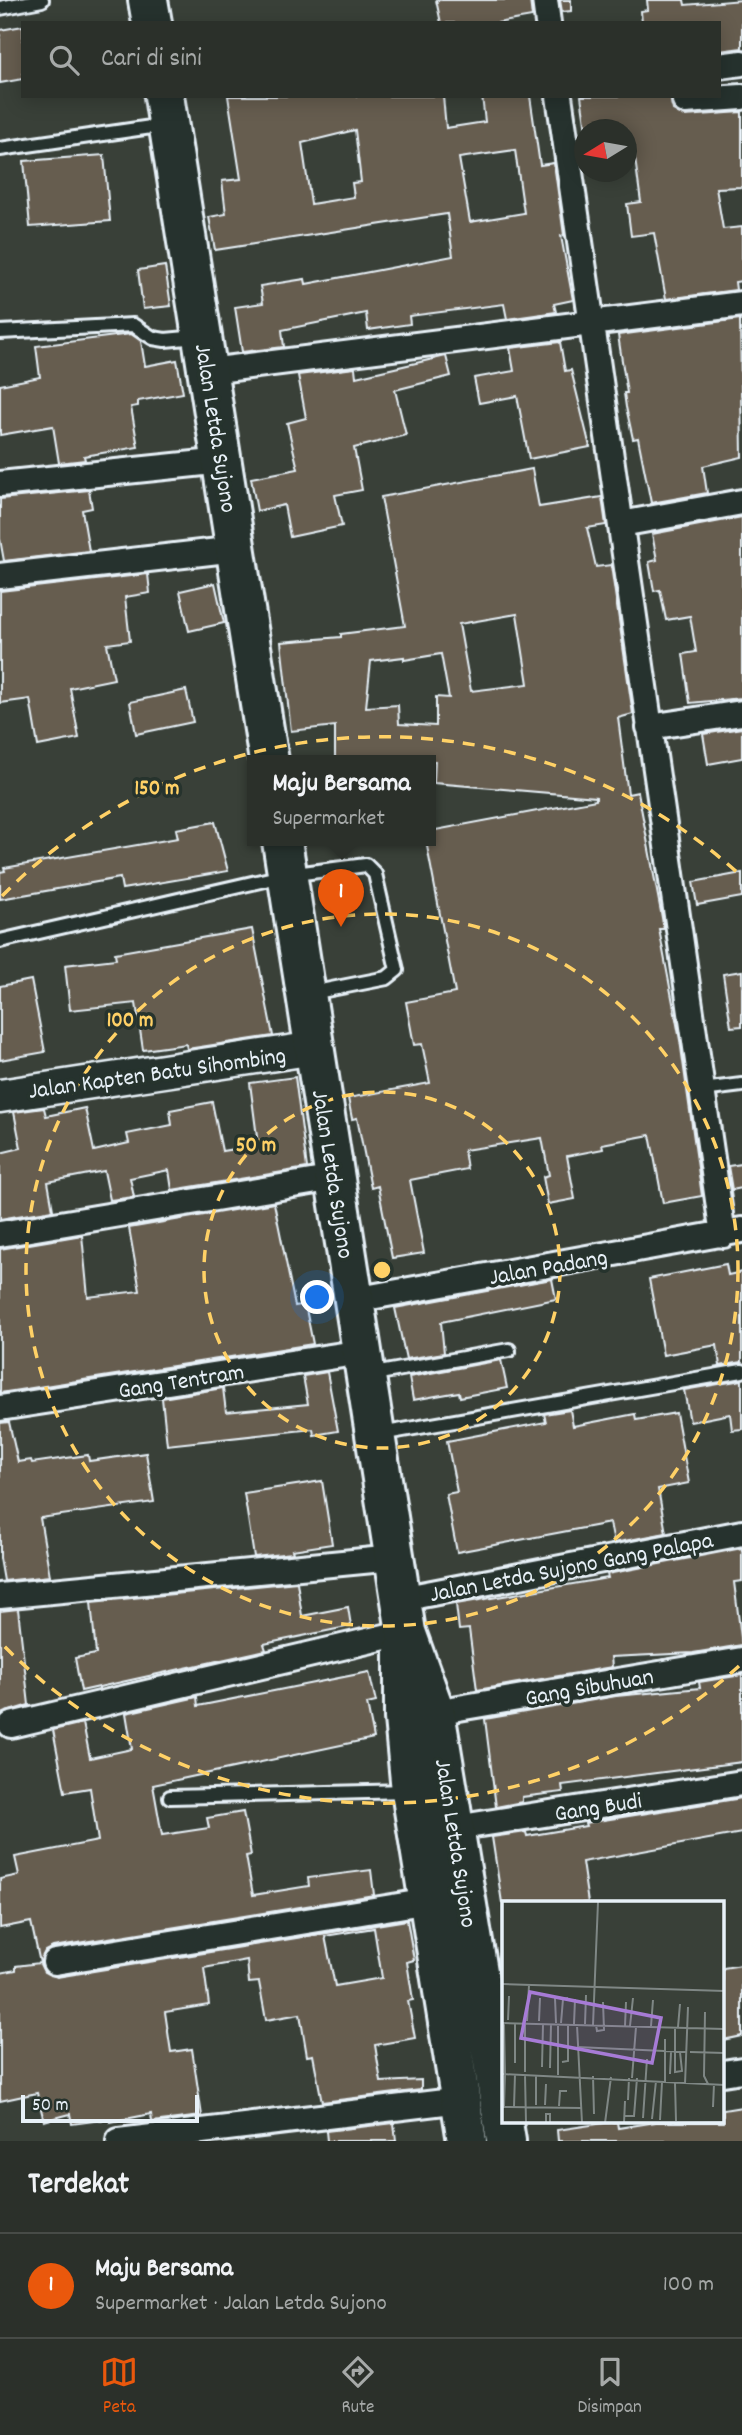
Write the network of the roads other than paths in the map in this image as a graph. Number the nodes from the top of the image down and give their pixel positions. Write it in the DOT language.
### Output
graph roads {
  1 [pos="42,0"];
  2 [pos="148,0"];
  3 [pos="545,0"];
  4 [pos="0,8"];
  5 [pos="152,21"];
  6 [pos="548,21"];
  7 [pos="742,63"];
  8 [pos="721,66"];
  9 [pos="742,97"];
  10 [pos="559,98"];
  11 [pos="685,101"];
  12 [pos="166,111"];
  13 [pos="0,149"];
  14 [pos="742,304"];
  15 [pos="593,320"];
  16 [pos="0,332"];
  17 [pos="206,354"];
  18 [pos="223,461"];
  19 [pos="0,484"];
  20 [pos="742,502"];
  21 [pos="621,523"];
  22 [pos="236,549"];
  23 [pos="0,576"];
  24 [pos="742,713"];
  25 [pos="649,727"];
  26 [pos="269,755"];
  27 [pos="285,858"];
  28 [pos="0,942"];
  29 [pos="306,994"];
  30 [pos="315,1048"];
  31 [pos="742,1085"];
  32 [pos="702,1090"];
  33 [pos="0,1096"];
  34 [pos="335,1178"];
  35 [pos="733,1232"];
  36 [pos="0,1234"];
  37 [pos="354,1300"];
  38 [pos="509,1350"];
  39 [pos="364,1364"];
  40 [pos="742,1371"];
  41 [pos="0,1408"];
  42 [pos="375,1435"];
  43 [pos="742,1533"];
  44 [pos="394,1558"];
  45 [pos="0,1596"];
  46 [pos="403,1615"];
  47 [pos="742,1660"];
  48 [pos="420,1715"];
  49 [pos="11,1725"];
  50 [pos="742,1783"];
  51 [pos="411,1791"];
  52 [pos="170,1797"];
  53 [pos="454,1828"];
  54 [pos="429,1901"];
  55 [pos="55,1962"];
  56 [pos="742,2070"];
  57 [pos="724,2073"];
  58 [pos="461,2100"];
  59 [pos="502,2110"];
  60 [pos="119,2141"];
  61 [pos="467,2141"];
  1 -- 4 [label="lane"];
  2 -- 5 [label="highway"];
  3 -- 6 [label="street"];
  7 -- 8 [label="street"];
  9 -- 11 [label="street"];
  10 -- 15 [label="street"];
  12 -- 13 [label="lane"];
  12 -- 17 [label="highway, Jalan Letda Sujono"];
  14 -- 15 [label="street"];
  15 -- 17 [label="street"];
  15 -- 21 [label="street"];
  16 -- 17 [label="lane"];
  17 -- 18 [label="highway, Jalan Letda Sujono"];
  18 -- 19 [label="street"];
  18 -- 22 [label="highway, Jalan Letda Sujono"];
  20 -- 21 [label="street"];
  21 -- 25 [label="street"];
  22 -- 23 [label="street"];
  22 -- 26 [label="highway, Jalan Letda Sujono"];
  24 -- 25 [label="street"];
  25 -- 32 [label="street"];
  27 -- 28 [label="lane"];
  27 -- 29 [label="highway, Jalan Letda Sujono"];
  27 -- 29 [label="lane"];
  29 -- 30 [label="highway, Jalan Letda Sujono"];
  30 -- 33 [label="street, Jalan Kapten Batu Sihombing"];
  30 -- 34 [label="highway, Jalan Letda Sujono"];
  31 -- 32 [label="lane"];
  32 -- 35 [label="street"];
  34 -- 36 [label="street"];
  34 -- 37 [label="highway, Jalan Letda Sujono"];
  35 -- 37 [label="street, Jalan Padang"];
  37 -- 39 [label="highway, Jalan Letda Sujono"];
  38 -- 39 [label="lane"];
  39 -- 41 [label="street, Gang Tentram"];
  39 -- 42 [label="highway, Jalan Letda Sujono"];
  40 -- 42 [label="lane"];
  42 -- 44 [label="highway, Jalan Letda Sujono"];
  43 -- 46 [label="street, Jalan Letda Sujono Gang Palapa"];
  44 -- 45 [label="street"];
  44 -- 46 [label="highway, Jalan Letda Sujono"];
  46 -- 48 [label="highway, Jalan Letda Sujono"];
  46 -- 49 [label="street, Jalan Letda Sujono Gang Palapa"];
  47 -- 48 [label="street, Gang Sibuhuan"];
  48 -- 51 [label="highway, Jalan Letda Sujono"];
  48 -- 53 [label="highway, Jalan Letda Sujono"];
  50 -- 53 [label="street, Gang Budi"];
  51 -- 52 [label="lane"];
  51 -- 54 [label="highway, Jalan Letda Sujono"];
  53 -- 59 [label="highway, Jalan Letda Sujono"];
  54 -- 55 [label="street"];
  54 -- 58 [label="highway, Jalan Letda Sujono"];
  56 -- 57 [label="street"];
  58 -- 60 [label="street"];
  58 -- 61 [label="highway, Jalan Letda Sujono"];
}
